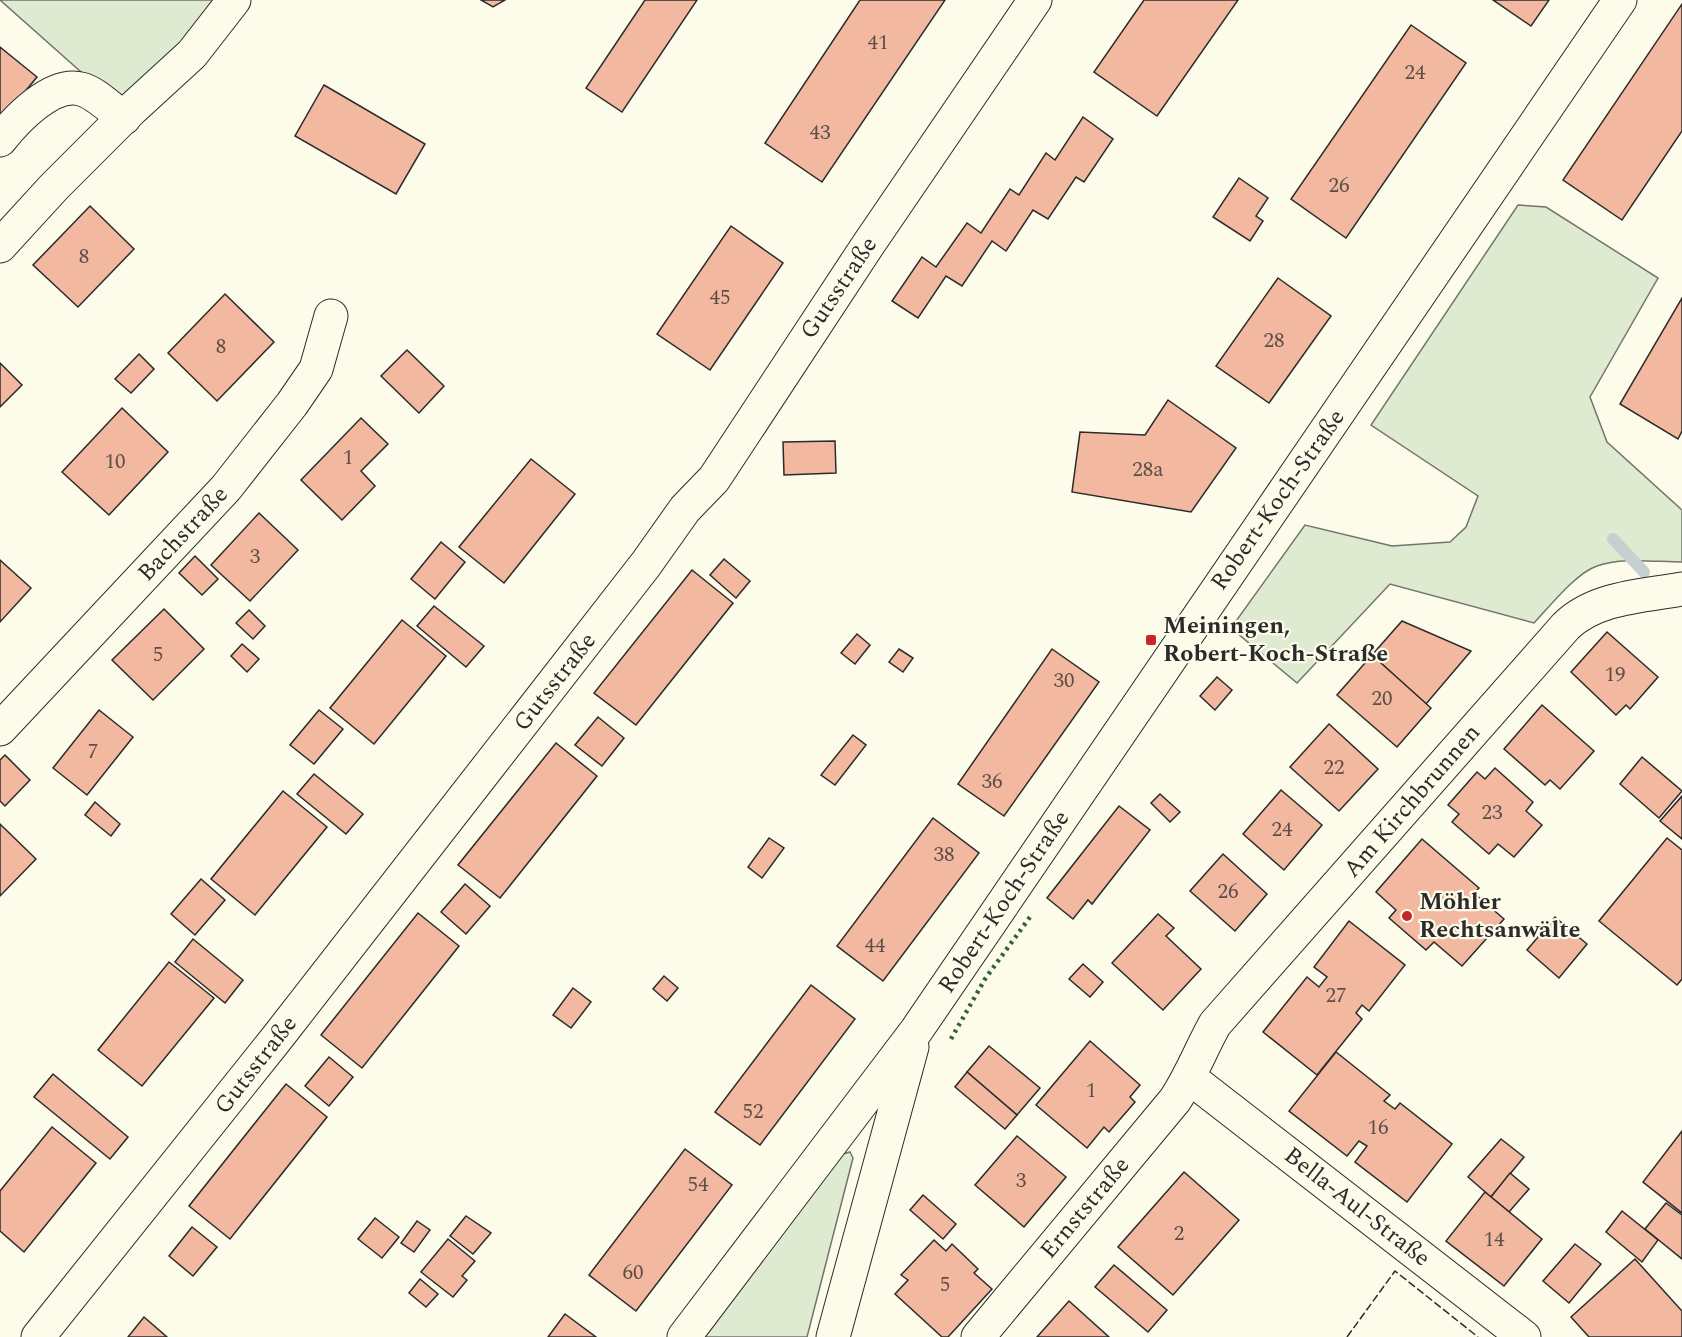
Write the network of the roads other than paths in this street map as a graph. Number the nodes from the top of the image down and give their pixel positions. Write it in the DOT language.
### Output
graph roads {
  1 [pos="234,0"];
  2 [pos="1035,0"];
  3 [pos="1620,0"];
  4 [pos="124,118"];
  5 [pos="0,140"];
  6 [pos="0,246"];
  7 [pos="331,316"];
  8 [pos="1682,589"];
  9 [pos="0,729"];
  10 [pos="916,1031"];
  11 [pos="1190,1078"];
  12 [pos="38,1337"];
  13 [pos="684,1337"];
  14 [pos="833,1337"];
  15 [pos="978,1337"];
  16 [pos="1524,1337"];
  1 -- 4 [label="street"];
  2 -- 12 [label="street, Gutsstraße"];
  3 -- 10 [label="street, Robert-Koch-Straße"];
  4 -- 5 [label="street"];
  4 -- 6 [label="street"];
  7 -- 9 [label="street, Bachstraße"];
  8 -- 11 [label="street, Am Kirchbrunnen"];
  10 -- 13 [label="street, Robert-Koch-Straße"];
  10 -- 14 [label="street, Robert-Koch-Straße"];
  11 -- 15 [label="street, Ernststraße"];
  11 -- 16 [label="street, Bella-Aul-Straße"];
}
